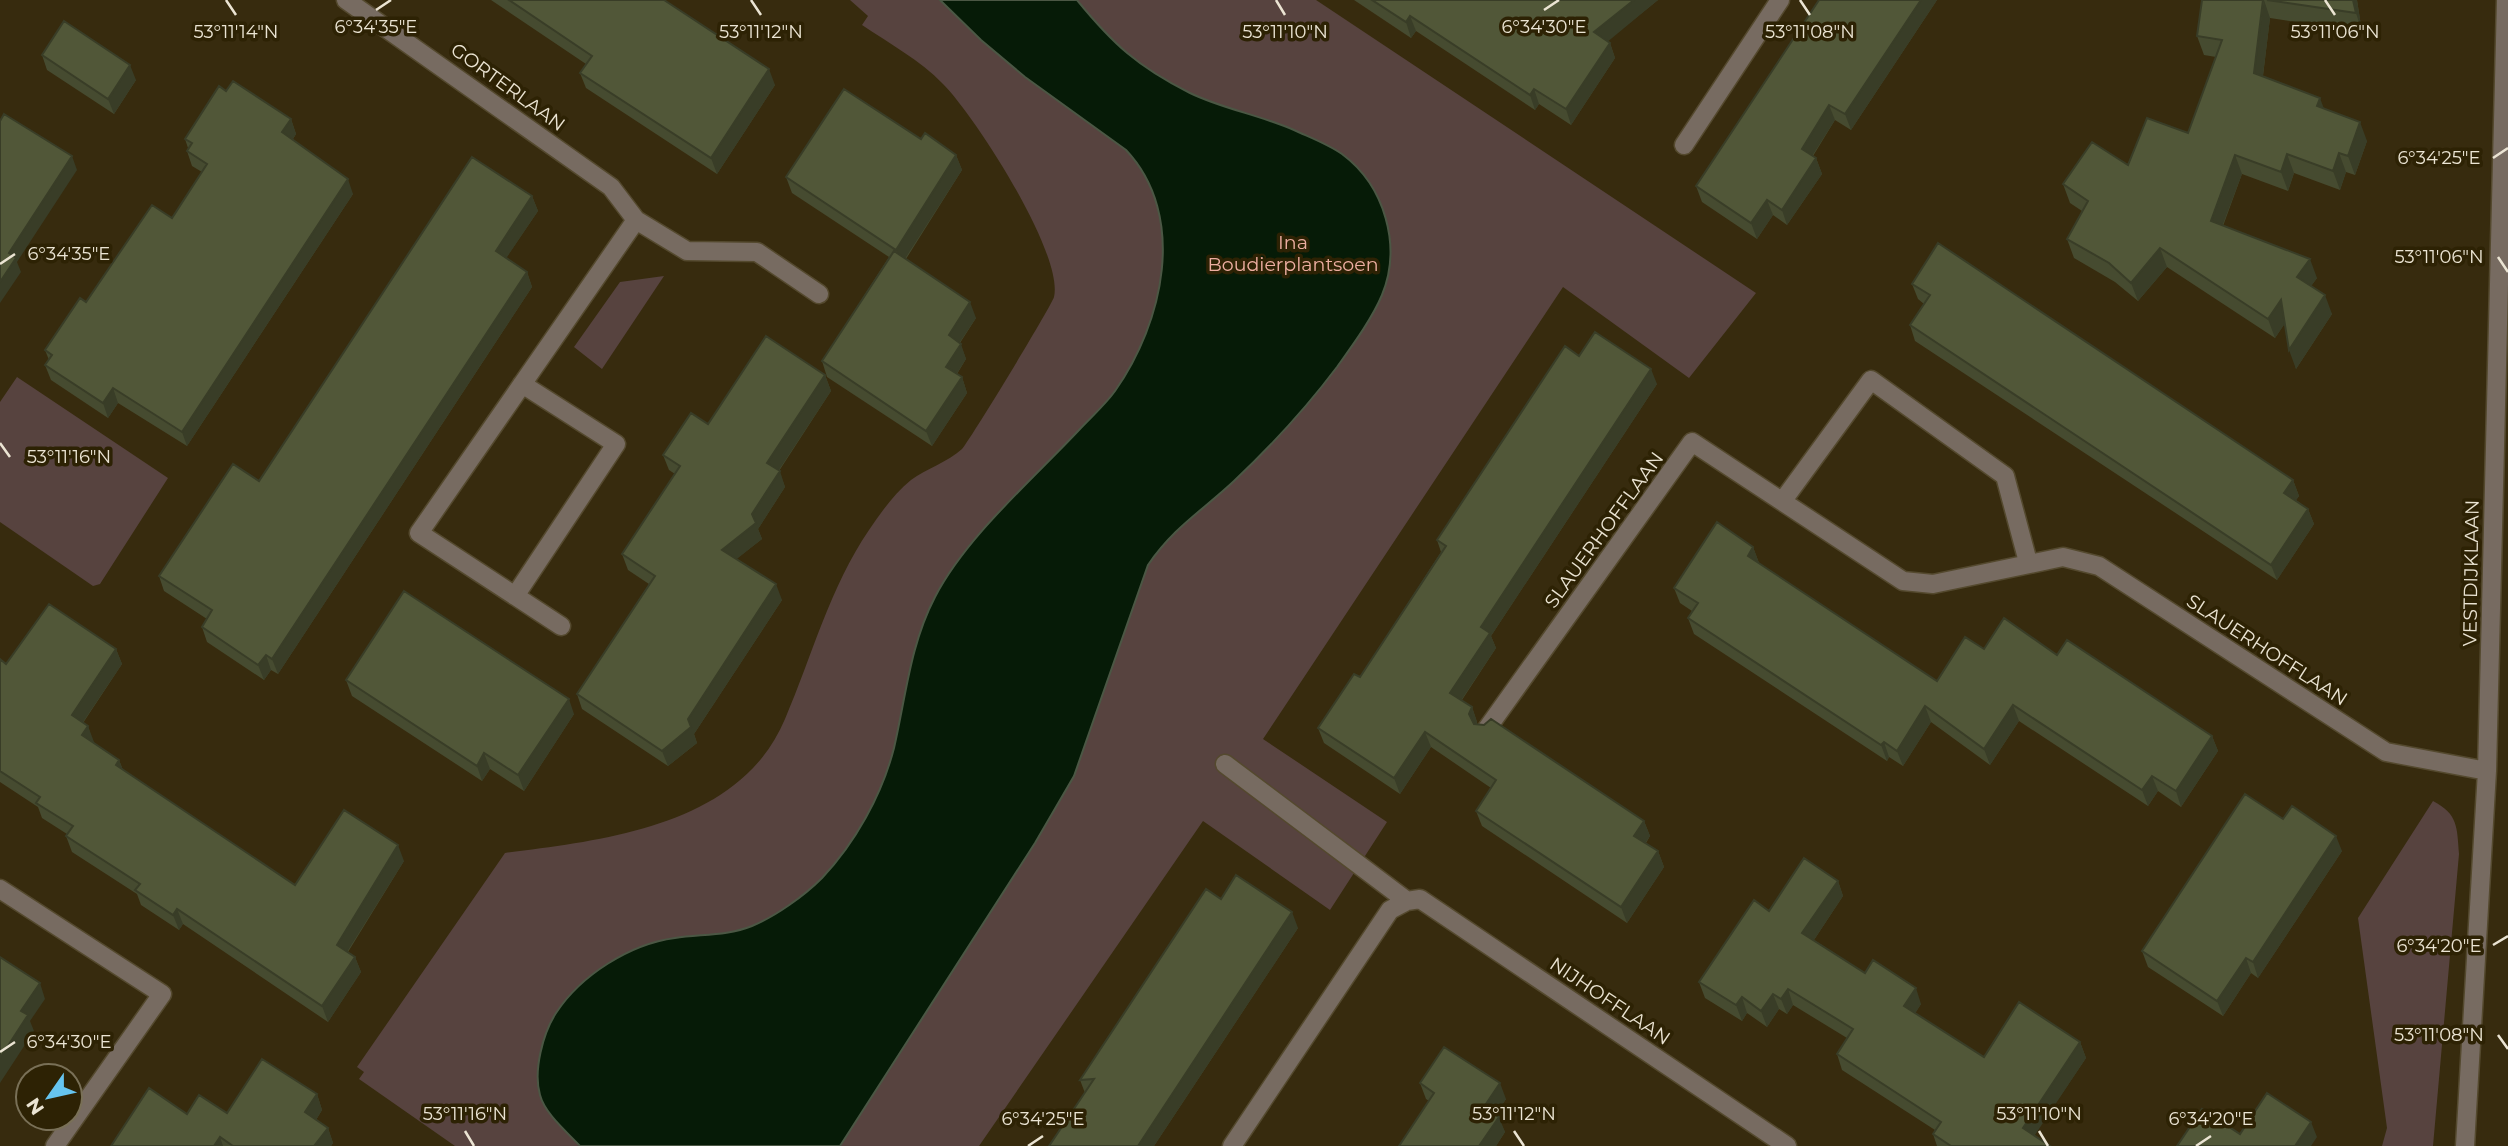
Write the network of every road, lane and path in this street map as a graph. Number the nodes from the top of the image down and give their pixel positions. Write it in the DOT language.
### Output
graph roads {
  1 [pos="346,0"];
  2 [pos="1780,0"];
  3 [pos="2506,0"];
  4 [pos="1684,145"];
  5 [pos="636,220"];
  6 [pos="818,294"];
  7 [pos="522,384"];
  8 [pos="1784,499"];
  9 [pos="2028,562"];
  10 [pos="515,596"];
  11 [pos="561,626"];
  12 [pos="1486,730"];
  13 [pos="1225,764"];
  14 [pos="2487,771"];
  15 [pos="0,888"];
  16 [pos="1407,901"];
  17 [pos="55,1146"];
  18 [pos="1232,1146"];
  19 [pos="1787,1146"];
  20 [pos="2465,1146"];
  1 -- 5 [label="street, GORTERLAAN"];
  2 -- 4 [label="street"];
  3 -- 14 [label="street, VESTDIJKLAAN"];
  5 -- 6 [label="street, GORTERLAAN"];
  5 -- 7 [label="street"];
  7 -- 10 [label="street"];
  7 -- 10 [label="street"];
  8 -- 9 [label="street, SLAUERHOFFLAAN"];
  8 -- 9 [label="street"];
  8 -- 12 [label="street, SLAUERHOFFLAAN"];
  9 -- 14 [label="street, SLAUERHOFFLAAN"];
  10 -- 11 [label="street"];
  13 -- 16 [label="street, NIJHOFFLAAN"];
  14 -- 20 [label="street, VESTDIJKLAAN"];
  15 -- 17 [label="street"];
  16 -- 18 [label="street"];
  16 -- 19 [label="street, NIJHOFFLAAN"];
}
